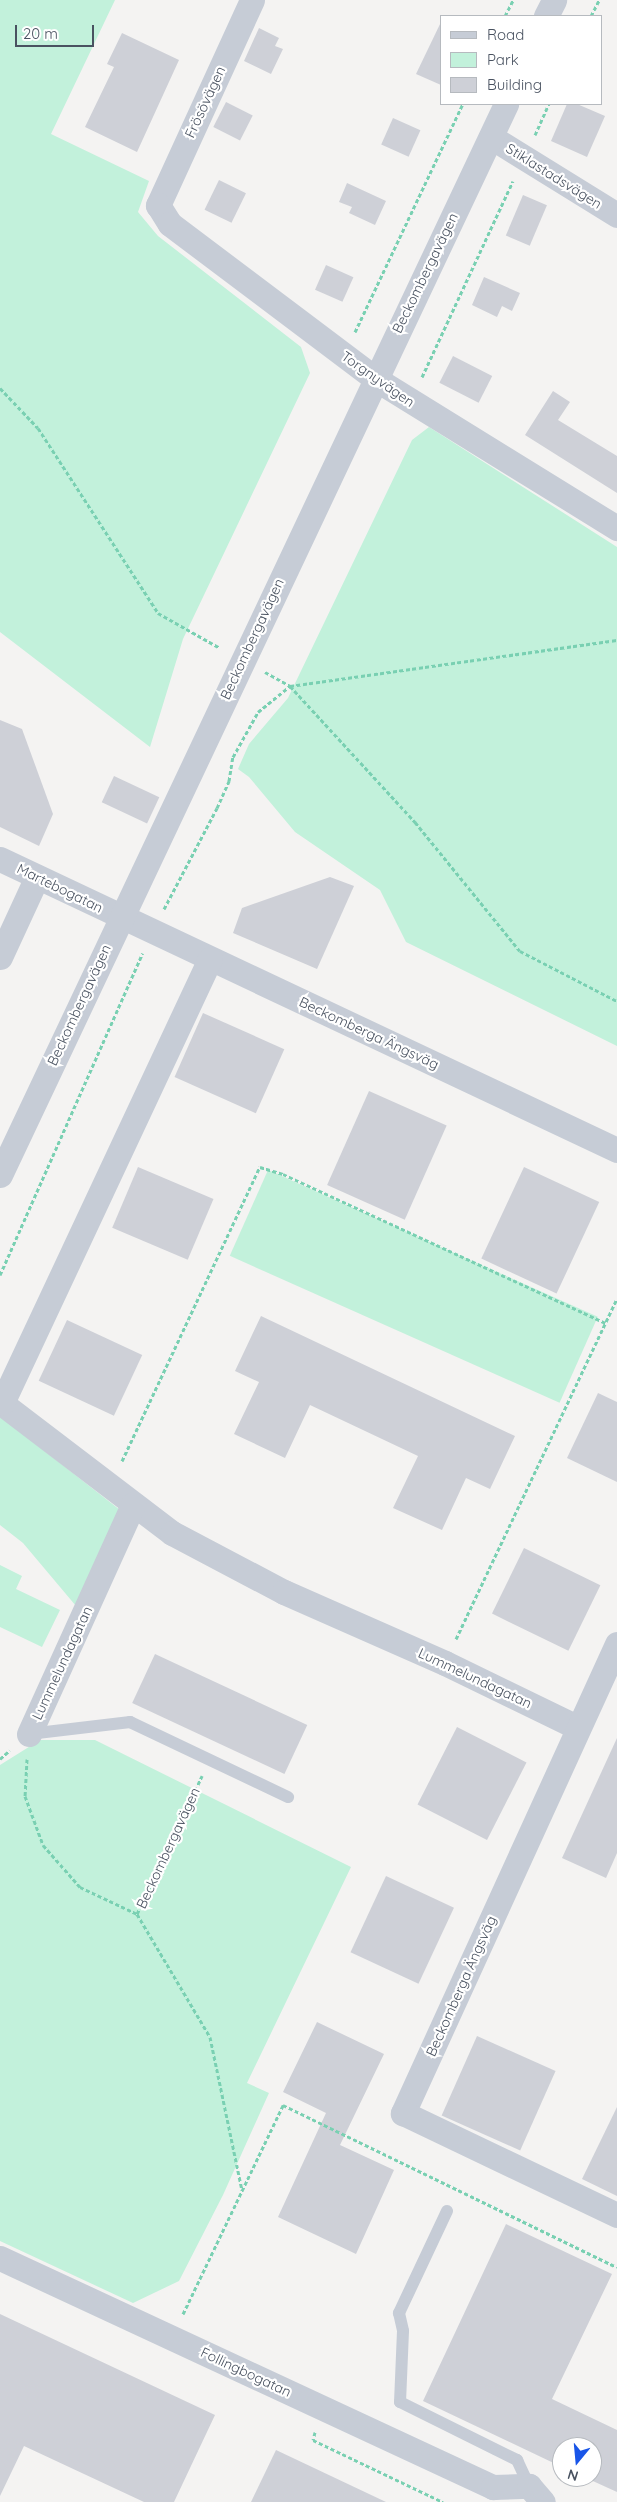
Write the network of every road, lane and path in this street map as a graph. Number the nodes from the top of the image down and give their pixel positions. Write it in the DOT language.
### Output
graph roads {
  1 [pos="252,0"];
  2 [pos="513,0"];
  3 [pos="554,0"];
  4 [pos="599,0"];
  5 [pos="506,15"];
  6 [pos="546,15"];
  7 [pos="592,15"];
  8 [pos="463,105"];
  9 [pos="506,105"];
  10 [pos="549,105"];
  11 [pos="491,137"];
  12 [pos="523,158"];
  13 [pos="158,205"];
  14 [pos="617,216"];
  15 [pos="344,355"];
  16 [pos="374,378"];
  17 [pos="0,388"];
  18 [pos="410,402"];
  19 [pos="617,528"];
  20 [pos="617,640"];
  21 [pos="242,660"];
  22 [pos="290,686"];
  23 [pos="0,859"];
  24 [pos="37,876"];
  25 [pos="120,917"];
  26 [pos="152,932"];
  27 [pos="0,957"];
  28 [pos="210,959"];
  29 [pos="617,1000"];
  30 [pos="617,1150"];
  31 [pos="0,1175"];
  32 [pos="0,1275"];
  33 [pos="617,1299"];
  34 [pos="605,1323"];
  35 [pos="1,1403"];
  36 [pos="110,1486"];
  37 [pos="133,1505"];
  38 [pos="617,1644"];
  39 [pos="445,1663"];
  40 [pos="577,1727"];
  41 [pos="29,1734"];
  42 [pos="210,1760"];
  43 [pos="288,1796"];
  44 [pos="137,1914"];
  45 [pos="242,2191"];
  46 [pos="447,2211"];
  47 [pos="617,2215"];
  48 [pos="0,2258"];
  49 [pos="617,2267"];
  50 [pos="172,2337"];
  51 [pos="323,2408"];
  52 [pos="495,2494"];
  53 [pos="536,2494"];
  54 [pos="443,2502"];
  1 -- 13 [label="street, Frösövägen"];
  2 -- 5 [label="path"];
  3 -- 6 [label="street"];
  4 -- 7 [label="path"];
  8 -- 15 [label="path"];
  9 -- 11 [label="street, Beckombergavägen"];
  10 -- 12 [label="path"];
  11 -- 12 [label="street, Stiklastadsvägen"];
  11 -- 16 [label="street, Beckombergavägen"];
  12 -- 14 [label="street, Stiklastadsvägen"];
  12 -- 18 [label="path"];
  13 -- 15 [label="street, Torgnyvägen"];
  15 -- 16 [label="street, Torgnyvägen"];
  16 -- 18 [label="street, Torgnyvägen"];
  16 -- 21 [label="street, Beckombergavägen"];
  17 -- 21 [label="path"];
  18 -- 19 [label="street, Torgnyvägen"];
  20 -- 22 [label="path"];
  21 -- 22 [label="path"];
  21 -- 25 [label="street, Beckombergavägen"];
  22 -- 26 [label="path"];
  22 -- 29 [label="path"];
  23 -- 24 [label="street, Martebogatan"];
  24 -- 25 [label="street, Martebogatan"];
  24 -- 27 [label="street"];
  25 -- 26 [label="street, Beckomberga Ängsväg"];
  25 -- 31 [label="street, Beckombergavägen"];
  26 -- 28 [label="street, Beckomberga Ängsväg"];
  26 -- 32 [label="path"];
  28 -- 30 [label="street, Beckomberga Ängsväg"];
  28 -- 35 [label="street"];
  33 -- 34 [label="path"];
  34 -- 36 [label="path"];
  34 -- 39 [label="path"];
  35 -- 36 [label="street, Lummelundagatan"];
  36 -- 37 [label="street, Lummelundagatan"];
  37 -- 39 [label="street, Lummelundagatan"];
  37 -- 41 [label="street, Lummelundagatan"];
  38 -- 40 [label="street, Beckomberga Ängsväg"];
  39 -- 40 [label="street, Lummelundagatan"];
  40 -- 47 [label="street, Beckomberga Ängsväg"];
  41 -- 42 [label="lane, Lummelundagatan"];
  41 -- 44 [label="path, Beckombergavägen"];
  42 -- 43 [label="lane, Lummelundagatan"];
  42 -- 44 [label="path, Beckombergavägen"];
  44 -- 45 [label="path"];
  45 -- 49 [label="path"];
  45 -- 50 [label="path"];
  46 -- 53 [label="lane"];
  48 -- 50 [label="street, Follingbogatan"];
  50 -- 51 [label="street, Follingbogatan"];
  51 -- 52 [label="street, Follingbogatan"];
  51 -- 54 [label="path"];
  52 -- 53 [label="street"];
}
